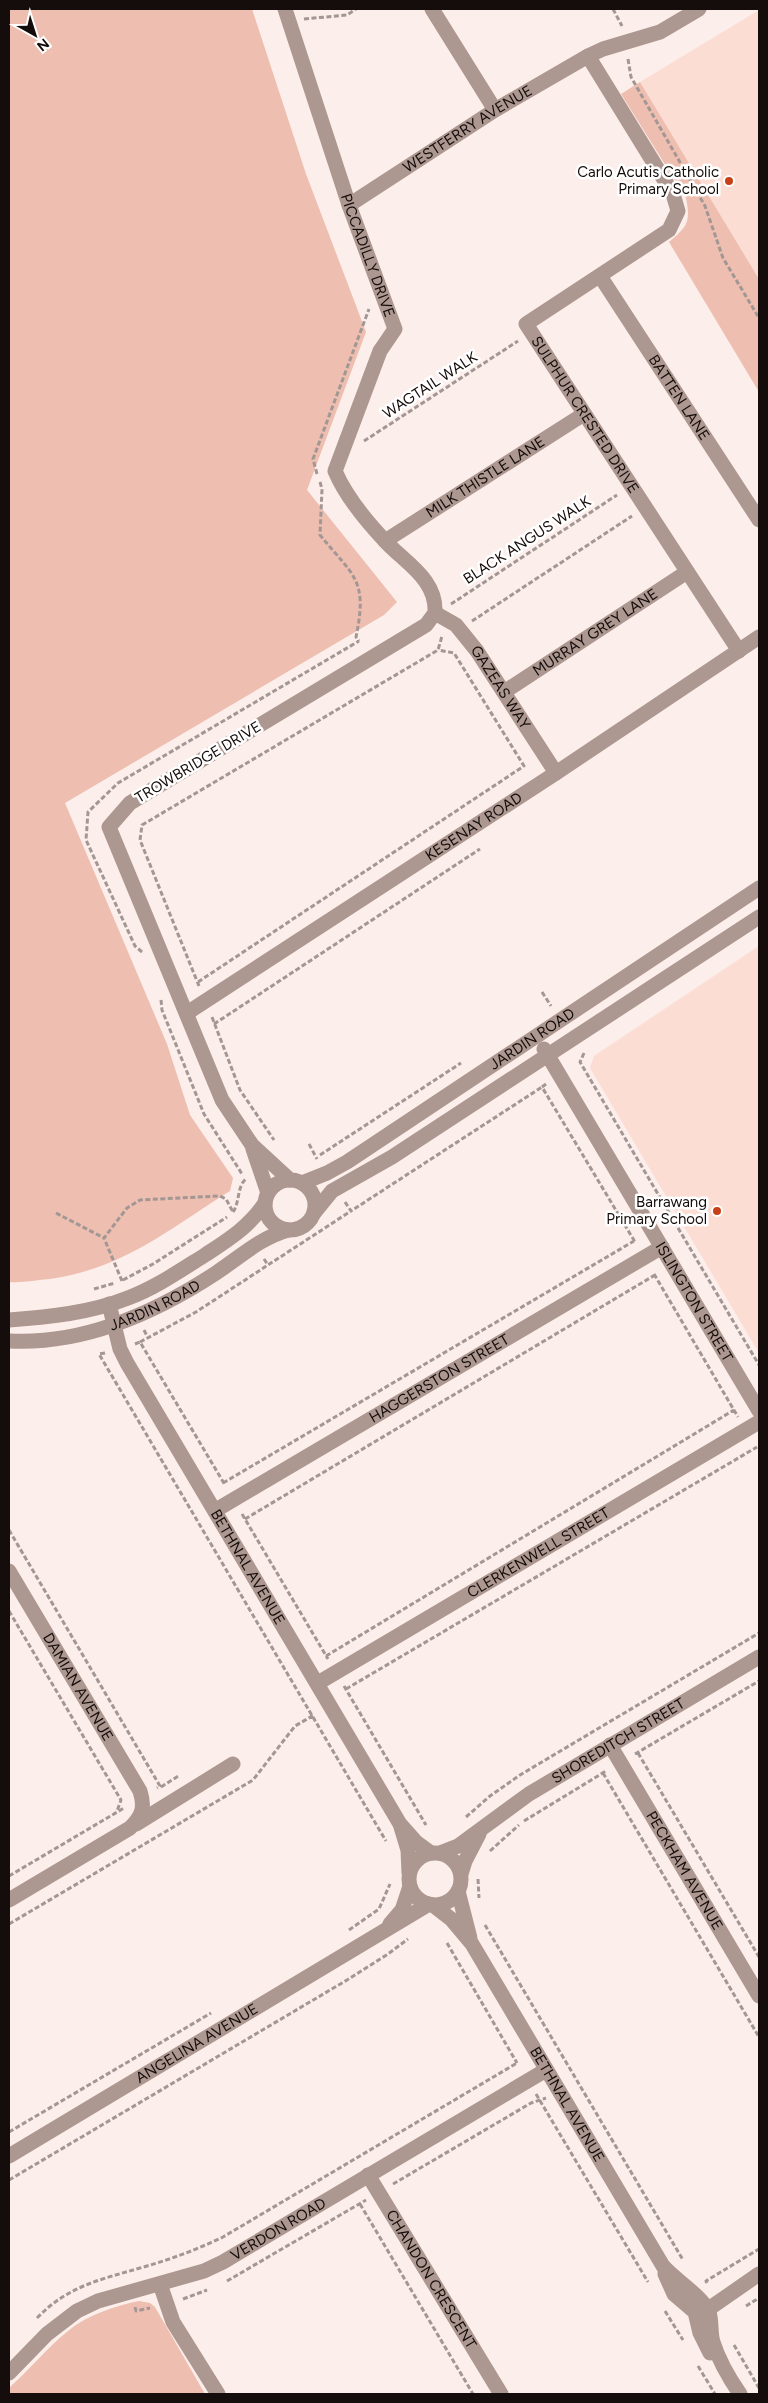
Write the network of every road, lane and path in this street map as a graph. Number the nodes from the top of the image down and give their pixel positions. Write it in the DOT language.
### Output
graph roads {
  1 [pos="356,9"];
  2 [pos="432,9"];
  3 [pos="613,9"];
  4 [pos="699,9"];
  5 [pos="287,14"];
  6 [pos="625,42"];
  7 [pos="588,56"];
  8 [pos="495,110"];
  9 [pos="349,205"];
  10 [pos="600,276"];
  11 [pos="366,300"];
  12 [pos="759,318"];
  13 [pos="531,332"];
  14 [pos="584,414"];
  15 [pos="341,456"];
  16 [pos="631,486"];
  17 [pos="645,507"];
  18 [pos="759,520"];
  19 [pos="385,541"];
  20 [pos="687,572"];
  21 [pos="441,616"];
  22 [pos="460,629"];
  23 [pos="759,637"];
  24 [pos="359,641"];
  25 [pos="438,650"];
  26 [pos="739,650"];
  27 [pos="370,658"];
  28 [pos="504,692"];
  29 [pos="556,773"];
  30 [pos="480,849"];
  31 [pos="759,888"];
  32 [pos="759,916"];
  33 [pos="146,956"];
  34 [pos="198,982"];
  35 [pos="161,991"];
  36 [pos="542,992"];
  37 [pos="558,1000"];
  38 [pos="205,1002"];
  39 [pos="550,1005"];
  40 [pos="542,1011"];
  41 [pos="187,1013"];
  42 [pos="215,1024"];
  43 [pos="196,1035"];
  44 [pos="536,1036"];
  45 [pos="175,1042"];
  46 [pos="548,1056"];
  47 [pos="467,1060"];
  48 [pos="580,1062"];
  49 [pos="276,1143"];
  50 [pos="309,1144"];
  51 [pos="252,1145"];
  52 [pos="316,1158"];
  53 [pos="312,1160"];
  54 [pos="259,1169"];
  55 [pos="245,1179"];
  56 [pos="296,1181"];
  57 [pos="266,1198"];
  58 [pos="233,1212"];
  59 [pos="56,1213"];
  60 [pos="314,1213"];
  61 [pos="288,1230"];
  62 [pos="104,1238"];
  63 [pos="634,1241"];
  64 [pos="662,1247"];
  65 [pos="268,1265"];
  66 [pos="655,1275"];
  67 [pos="122,1280"];
  68 [pos="92,1290"];
  69 [pos="109,1304"];
  70 [pos="9,1320"];
  71 [pos="114,1324"];
  72 [pos="9,1341"];
  73 [pos="140,1342"];
  74 [pos="759,1364"];
  75 [pos="734,1410"];
  76 [pos="759,1411"];
  77 [pos="759,1422"];
  78 [pos="757,1446"];
  79 [pos="223,1483"];
  80 [pos="216,1510"];
  81 [pos="245,1519"];
  82 [pos="9,1530"];
  83 [pos="9,1571"];
  84 [pos="9,1611"];
  85 [pos="326,1656"];
  86 [pos="759,1657"];
  87 [pos="318,1683"];
  88 [pos="346,1689"];
  89 [pos="610,1745"];
  90 [pos="638,1753"];
  91 [pos="233,1764"];
  92 [pos="603,1773"];
  93 [pos="143,1800"];
  94 [pos="117,1812"];
  95 [pos="400,1824"];
  96 [pos="130,1828"];
  97 [pos="481,1830"];
  98 [pos="436,1853"];
  99 [pos="461,1874"];
  100 [pos="9,1876"];
  101 [pos="410,1880"];
  102 [pos="390,1884"];
  103 [pos="458,1891"];
  104 [pos="9,1900"];
  105 [pos="431,1905"];
  106 [pos="483,1921"];
  107 [pos="384,1931"];
  108 [pos="345,1933"];
  109 [pos="415,1933"];
  110 [pos="445,1940"];
  111 [pos="472,1944"];
  112 [pos="759,1957"];
  113 [pos="759,1996"];
  114 [pos="212,2012"];
  115 [pos="759,2037"];
  116 [pos="517,2063"];
  117 [pos="546,2070"];
  118 [pos="528,2081"];
  119 [pos="9,2132"];
  120 [pos="9,2156"];
  121 [pos="368,2175"];
  122 [pos="9,2180"];
  123 [pos="360,2204"];
  124 [pos="688,2268"];
  125 [pos="753,2277"];
  126 [pos="699,2279"];
  127 [pos="706,2281"];
  128 [pos="160,2284"];
  129 [pos="650,2284"];
  130 [pos="701,2307"];
  131 [pos="664,2309"];
  132 [pos="33,2322"];
  133 [pos="684,2342"];
  134 [pos="9,2373"];
  135 [pos="498,2389"];
  136 [pos="218,2394"];
  137 [pos="473,2394"];
  138 [pos="740,2394"];
  1 -- 5 [label="path"];
  2 -- 8 [label="street"];
  3 -- 6 [label="path"];
  4 -- 6 [label="street, WESTFERRY AVENUE"];
  5 -- 9 [label="street, PICCADILLY DRIVE"];
  6 -- 7 [label="street, WESTFERRY AVENUE"];
  6 -- 12 [label="path"];
  7 -- 8 [label="street, WESTFERRY AVENUE"];
  7 -- 10 [label="street, SULPHUR CRESTED DRIVE"];
  8 -- 9 [label="street, WESTFERRY AVENUE"];
  9 -- 15 [label="street, PICCADILLY DRIVE"];
  10 -- 13 [label="street, SULPHUR CRESTED DRIVE"];
  10 -- 18 [label="street, BATTEN LANE"];
  11 -- 24 [label="path"];
  13 -- 14 [label="street, SULPHUR CRESTED DRIVE"];
  13 -- 15 [label="path, WAGTAIL WALK"];
  14 -- 16 [label="street, SULPHUR CRESTED DRIVE"];
  14 -- 19 [label="street, MILK THISTLE LANE"];
  15 -- 19 [label="street, PICCADILLY DRIVE"];
  16 -- 17 [label="street, SULPHUR CRESTED DRIVE"];
  16 -- 21 [label="path, BLACK ANGUS WALK"];
  17 -- 20 [label="street, SULPHUR CRESTED DRIVE"];
  17 -- 22 [label="path"];
  19 -- 21 [label="street, PICCADILLY DRIVE"];
  20 -- 26 [label="street, SULPHUR CRESTED DRIVE"];
  20 -- 28 [label="street, MURRAY GREY LANE"];
  21 -- 22 [label="street, GAZEAS WAY"];
  21 -- 25 [label="path"];
  21 -- 27 [label="street, TROWBRIDGE DRIVE"];
  22 -- 28 [label="street, GAZEAS WAY"];
  23 -- 26 [label="street, KESENAY ROAD"];
  24 -- 27 [label="path"];
  24 -- 33 [label="path"];
  25 -- 34 [label="path"];
  25 -- 34 [label="path"];
  26 -- 29 [label="street, KESENAY ROAD"];
  27 -- 41 [label="street, TROWBRIDGE DRIVE"];
  28 -- 29 [label="street, GAZEAS WAY"];
  29 -- 38 [label="street, KESENAY ROAD"];
  30 -- 42 [label="path"];
  31 -- 44 [label="street, JARDIN ROAD"];
  32 -- 46 [label="street, JARDIN ROAD"];
  34 -- 38 [label="path"];
  35 -- 45 [label="path"];
  36 -- 39 [label="path"];
  37 -- 39 [label="path"];
  38 -- 41 [label="street, KESENAY ROAD"];
  38 -- 42 [label="path"];
  39 -- 40 [label="path"];
  41 -- 43 [label="street, TROWBRIDGE DRIVE"];
  42 -- 43 [label="path"];
  42 -- 49 [label="path"];
  43 -- 45 [label="path"];
  43 -- 51 [label="street, TROWBRIDGE DRIVE"];
  44 -- 46 [label="street, ISLINGTON STREET"];
  44 -- 56 [label="street, JARDIN ROAD"];
  45 -- 55 [label="path"];
  46 -- 60 [label="street, JARDIN ROAD"];
  46 -- 64 [label="street, ISLINGTON STREET"];
  47 -- 52 [label="path"];
  48 -- 74 [label="path"];
  50 -- 52 [label="path"];
  51 -- 54 [label="street, TROWBRIDGE DRIVE"];
  51 -- 56 [label="street, TROWBRIDGE DRIVE"];
  52 -- 53 [label="path"];
  54 -- 55 [label="path"];
  54 -- 57 [label="street, TROWBRIDGE DRIVE"];
  55 -- 58 [label="path"];
  56 -- 57 [label="street"];
  56 -- 60 [label="street"];
  57 -- 61 [label="street"];
  57 -- 69 [label="street, JARDIN ROAD"];
  58 -- 62 [label="path"];
  58 -- 67 [label="path"];
  59 -- 62 [label="path"];
  60 -- 61 [label="street"];
  61 -- 71 [label="street, JARDIN ROAD"];
  62 -- 67 [label="path"];
  63 -- 79 [label="path"];
  64 -- 76 [label="street, ISLINGTON STREET"];
  64 -- 80 [label="street, HAGGERSTON STREET"];
  65 -- 73 [label="path"];
  66 -- 81 [label="path"];
  67 -- 68 [label="path"];
  69 -- 70 [label="street, JARDIN ROAD"];
  69 -- 71 [label="street, BETHNAL AVENUE"];
  71 -- 72 [label="street, JARDIN ROAD"];
  71 -- 80 [label="street, BETHNAL AVENUE"];
  75 -- 85 [label="path"];
  77 -- 87 [label="street, CLERKENWELL STREET"];
  78 -- 88 [label="path"];
  80 -- 87 [label="street, BETHNAL AVENUE"];
  82 -- 93 [label="path"];
  83 -- 93 [label="street, DAMIAN AVENUE"];
  84 -- 94 [label="path"];
  86 -- 89 [label="street, SHOREDITCH STREET"];
  87 -- 95 [label="street, BETHNAL AVENUE"];
  89 -- 97 [label="street, SHOREDITCH STREET"];
  89 -- 113 [label="street, PECKHAM AVENUE"];
  90 -- 112 [label="path"];
  91 -- 96 [label="street"];
  92 -- 115 [label="path"];
  93 -- 94 [label="path"];
  93 -- 96 [label="street"];
  94 -- 100 [label="path"];
  95 -- 98 [label="street, BETHNAL AVENUE"];
  95 -- 101 [label="street, BETHNAL AVENUE"];
  96 -- 104 [label="street"];
  97 -- 98 [label="street, SHOREDITCH STREET"];
  97 -- 99 [label="street, SHOREDITCH STREET"];
  98 -- 99 [label="street"];
  98 -- 101 [label="street"];
  99 -- 103 [label="street"];
  101 -- 105 [label="street"];
  101 -- 107 [label="street, ANGELINA AVENUE"];
  102 -- 108 [label="path"];
  103 -- 105 [label="street"];
  103 -- 111 [label="street, BETHNAL AVENUE"];
  105 -- 107 [label="street, ANGELINA AVENUE"];
  105 -- 111 [label="street, BETHNAL AVENUE"];
  106 -- 124 [label="path"];
  107 -- 120 [label="street, ANGELINA AVENUE"];
  109 -- 122 [label="path"];
  110 -- 116 [label="path"];
  111 -- 117 [label="street, BETHNAL AVENUE"];
  114 -- 119 [label="path"];
  116 -- 118 [label="path"];
  116 -- 132 [label="path"];
  117 -- 118 [label="street, VERDON ROAD"];
  117 -- 130 [label="street, BETHNAL AVENUE"];
  118 -- 121 [label="street, VERDON ROAD"];
  118 -- 129 [label="path"];
  121 -- 128 [label="street, VERDON ROAD"];
  121 -- 135 [label="street, CHANDON CRESCENT"];
  123 -- 137 [label="path"];
  125 -- 130 [label="street"];
  126 -- 127 [label="path"];
  128 -- 134 [label="street, VERDON ROAD"];
  128 -- 136 [label="street"];
  130 -- 138 [label="street"];
  131 -- 133 [label="path"];
}
